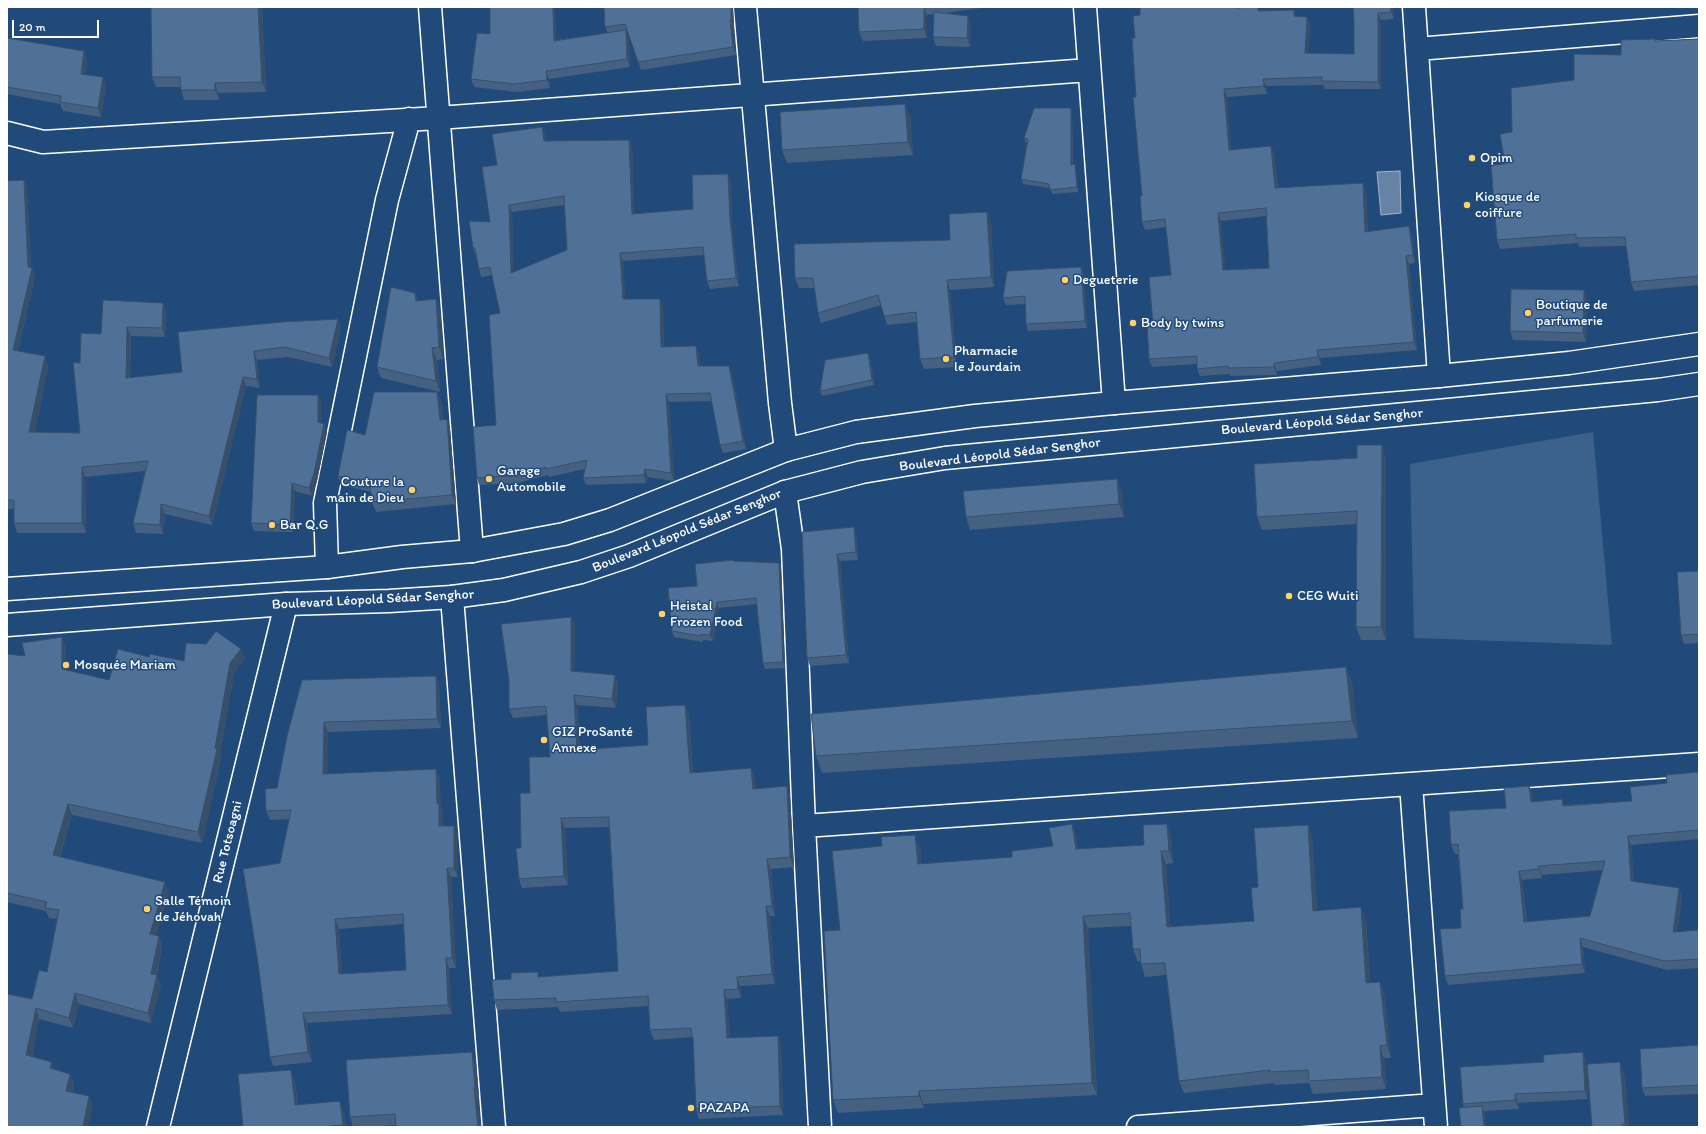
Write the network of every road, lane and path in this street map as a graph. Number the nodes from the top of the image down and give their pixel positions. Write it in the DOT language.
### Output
graph roads {
  1 [pos="430,7"];
  2 [pos="745,7"];
  3 [pos="1085,7"];
  4 [pos="1414,7"];
  5 [pos="1699,26"];
  6 [pos="1417,49"];
  7 [pos="1089,70"];
  8 [pos="752,96"];
  9 [pos="438,118"];
  10 [pos="408,120"];
  11 [pos="7,133"];
  12 [pos="1699,344"];
  13 [pos="1439,376"];
  14 [pos="1699,384"];
  15 [pos="1114,403"];
  16 [pos="786,450"];
  17 [pos="785,492"];
  18 [pos="472,551"];
  19 [pos="327,567"];
  20 [pos="7,589"];
  21 [pos="452,597"];
  22 [pos="286,604"];
  23 [pos="7,625"];
  24 [pos="1699,764"];
  25 [pos="1411,784"];
  26 [pos="804,826"];
  27 [pos="1434,1105"];
  28 [pos="158,1127"];
  29 [pos="494,1127"];
  30 [pos="820,1127"];
  31 [pos="1138,1127"];
  32 [pos="1436,1127"];
  1 -- 9 [label="street"];
  2 -- 8 [label="street"];
  3 -- 7 [label="street"];
  4 -- 6 [label="street"];
  5 -- 6 [label="street"];
  6 -- 13 [label="street"];
  7 -- 8 [label="street"];
  7 -- 15 [label="street"];
  8 -- 9 [label="street"];
  8 -- 16 [label="street"];
  9 -- 10 [label="street"];
  9 -- 18 [label="street"];
  10 -- 11 [label="street"];
  10 -- 19 [label="street"];
  12 -- 13 [label="street"];
  13 -- 15 [label="street"];
  14 -- 17 [label="street, Boulevard Léopold Sédar Senghor"];
  15 -- 16 [label="street"];
  16 -- 18 [label="street"];
  17 -- 21 [label="street, Boulevard Léopold Sédar Senghor"];
  17 -- 26 [label="street"];
  18 -- 19 [label="street"];
  19 -- 20 [label="street"];
  21 -- 22 [label="street, Boulevard Léopold Sédar Senghor"];
  21 -- 29 [label="street"];
  22 -- 23 [label="street, Boulevard Léopold Sédar Senghor"];
  22 -- 28 [label="street, Rue Totsoagni"];
  24 -- 25 [label="street"];
  25 -- 26 [label="street"];
  25 -- 27 [label="street"];
  26 -- 30 [label="street"];
  27 -- 31 [label="street"];
  27 -- 32 [label="street"];
}
